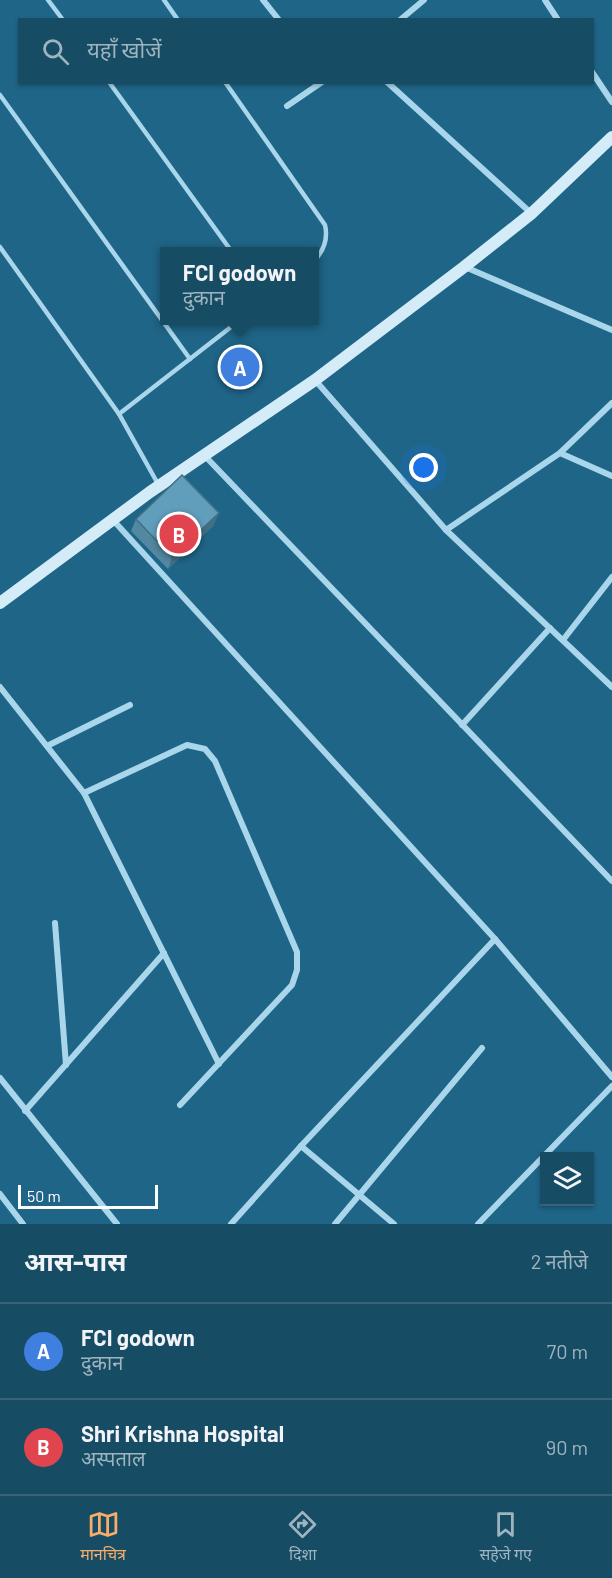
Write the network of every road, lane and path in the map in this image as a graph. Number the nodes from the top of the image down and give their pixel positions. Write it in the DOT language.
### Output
graph roads {
  1 [pos="48,0"];
  2 [pos="164,0"];
  3 [pos="263,0"];
  4 [pos="424,0"];
  5 [pos="545,0"];
  6 [pos="62,18"];
  7 [pos="177,18"];
  8 [pos="277,18"];
  9 [pos="402,18"];
  10 [pos="557,18"];
  11 [pos="594,75"];
  12 [pos="110,84"];
  13 [pos="226,84"];
  14 [pos="319,84"];
  15 [pos="389,84"];
  16 [pos="0,95"];
  17 [pos="612,102"];
  18 [pos="287,106"];
  19 [pos="612,137"];
  20 [pos="532,213"];
  21 [pos="228,247"];
  22 [pos="0,248"];
  23 [pos="319,254"];
  24 [pos="464,267"];
  25 [pos="160,317"];
  26 [pos="166,325"];
  27 [pos="235,325"];
  28 [pos="612,330"];
  29 [pos="190,359"];
  30 [pos="315,380"];
  31 [pos="612,403"];
  32 [pos="119,414"];
  33 [pos="560,453"];
  34 [pos="204,455"];
  35 [pos="612,476"];
  36 [pos="159,486"];
  37 [pos="113,520"];
  38 [pos="446,530"];
  39 [pos="612,577"];
  40 [pos="0,603"];
  41 [pos="550,628"];
  42 [pos="562,640"];
  43 [pos="0,687"];
  44 [pos="612,687"];
  45 [pos="130,705"];
  46 [pos="462,725"];
  47 [pos="47,746"];
  48 [pos="84,793"];
  49 [pos="612,881"];
  50 [pos="55,923"];
  51 [pos="495,939"];
  52 [pos="164,953"];
  53 [pos="482,1048"];
  54 [pos="219,1064"];
  55 [pos="66,1065"];
  56 [pos="612,1077"];
  57 [pos="0,1078"];
  58 [pos="612,1086"];
  59 [pos="180,1105"];
  60 [pos="25,1111"];
  61 [pos="301,1146"];
  62 [pos="0,1194"];
  63 [pos="359,1196"];
  64 [pos="23,1224"];
  65 [pos="117,1224"];
  66 [pos="231,1224"];
  67 [pos="335,1224"];
  68 [pos="394,1224"];
  69 [pos="478,1224"];
  1 -- 6 [label="lane"];
  2 -- 7 [label="lane"];
  3 -- 8 [label="street"];
  4 -- 9 [label="street"];
  5 -- 10 [label="street"];
  11 -- 17 [label="street"];
  12 -- 21 [label="lane"];
  13 -- 23 [label="lane"];
  14 -- 18 [label="street"];
  15 -- 20 [label="street"];
  16 -- 25 [label="lane"];
  19 -- 20 [label="street"];
  20 -- 24 [label="street"];
  22 -- 32 [label="lane"];
  24 -- 28 [label="street"];
  24 -- 30 [label="street"];
  26 -- 29 [label="lane"];
  27 -- 29 [label="lane"];
  29 -- 32 [label="lane"];
  30 -- 34 [label="street"];
  30 -- 38 [label="street"];
  31 -- 33 [label="street"];
  32 -- 36 [label="lane"];
  33 -- 35 [label="street"];
  33 -- 38 [label="street"];
  34 -- 36 [label="street"];
  34 -- 46 [label="street"];
  36 -- 37 [label="street"];
  37 -- 40 [label="street"];
  37 -- 51 [label="street"];
  38 -- 41 [label="street"];
  39 -- 42 [label="street"];
  41 -- 42 [label="street"];
  41 -- 46 [label="street"];
  42 -- 44 [label="street"];
  43 -- 47 [label="street"];
  45 -- 47 [label="street"];
  46 -- 49 [label="street"];
  47 -- 48 [label="street"];
  48 -- 52 [label="street"];
  48 -- 54 [label="street"];
  50 -- 55 [label="street"];
  51 -- 56 [label="street"];
  51 -- 61 [label="street"];
  52 -- 54 [label="street"];
  52 -- 55 [label="street"];
  53 -- 63 [label="street"];
  54 -- 59 [label="street"];
  55 -- 60 [label="street"];
  57 -- 60 [label="street"];
  58 -- 69 [label="street"];
  60 -- 65 [label="street"];
  61 -- 63 [label="street"];
  61 -- 66 [label="street"];
  62 -- 64 [label="street"];
  63 -- 67 [label="street"];
  63 -- 68 [label="street"];
}
